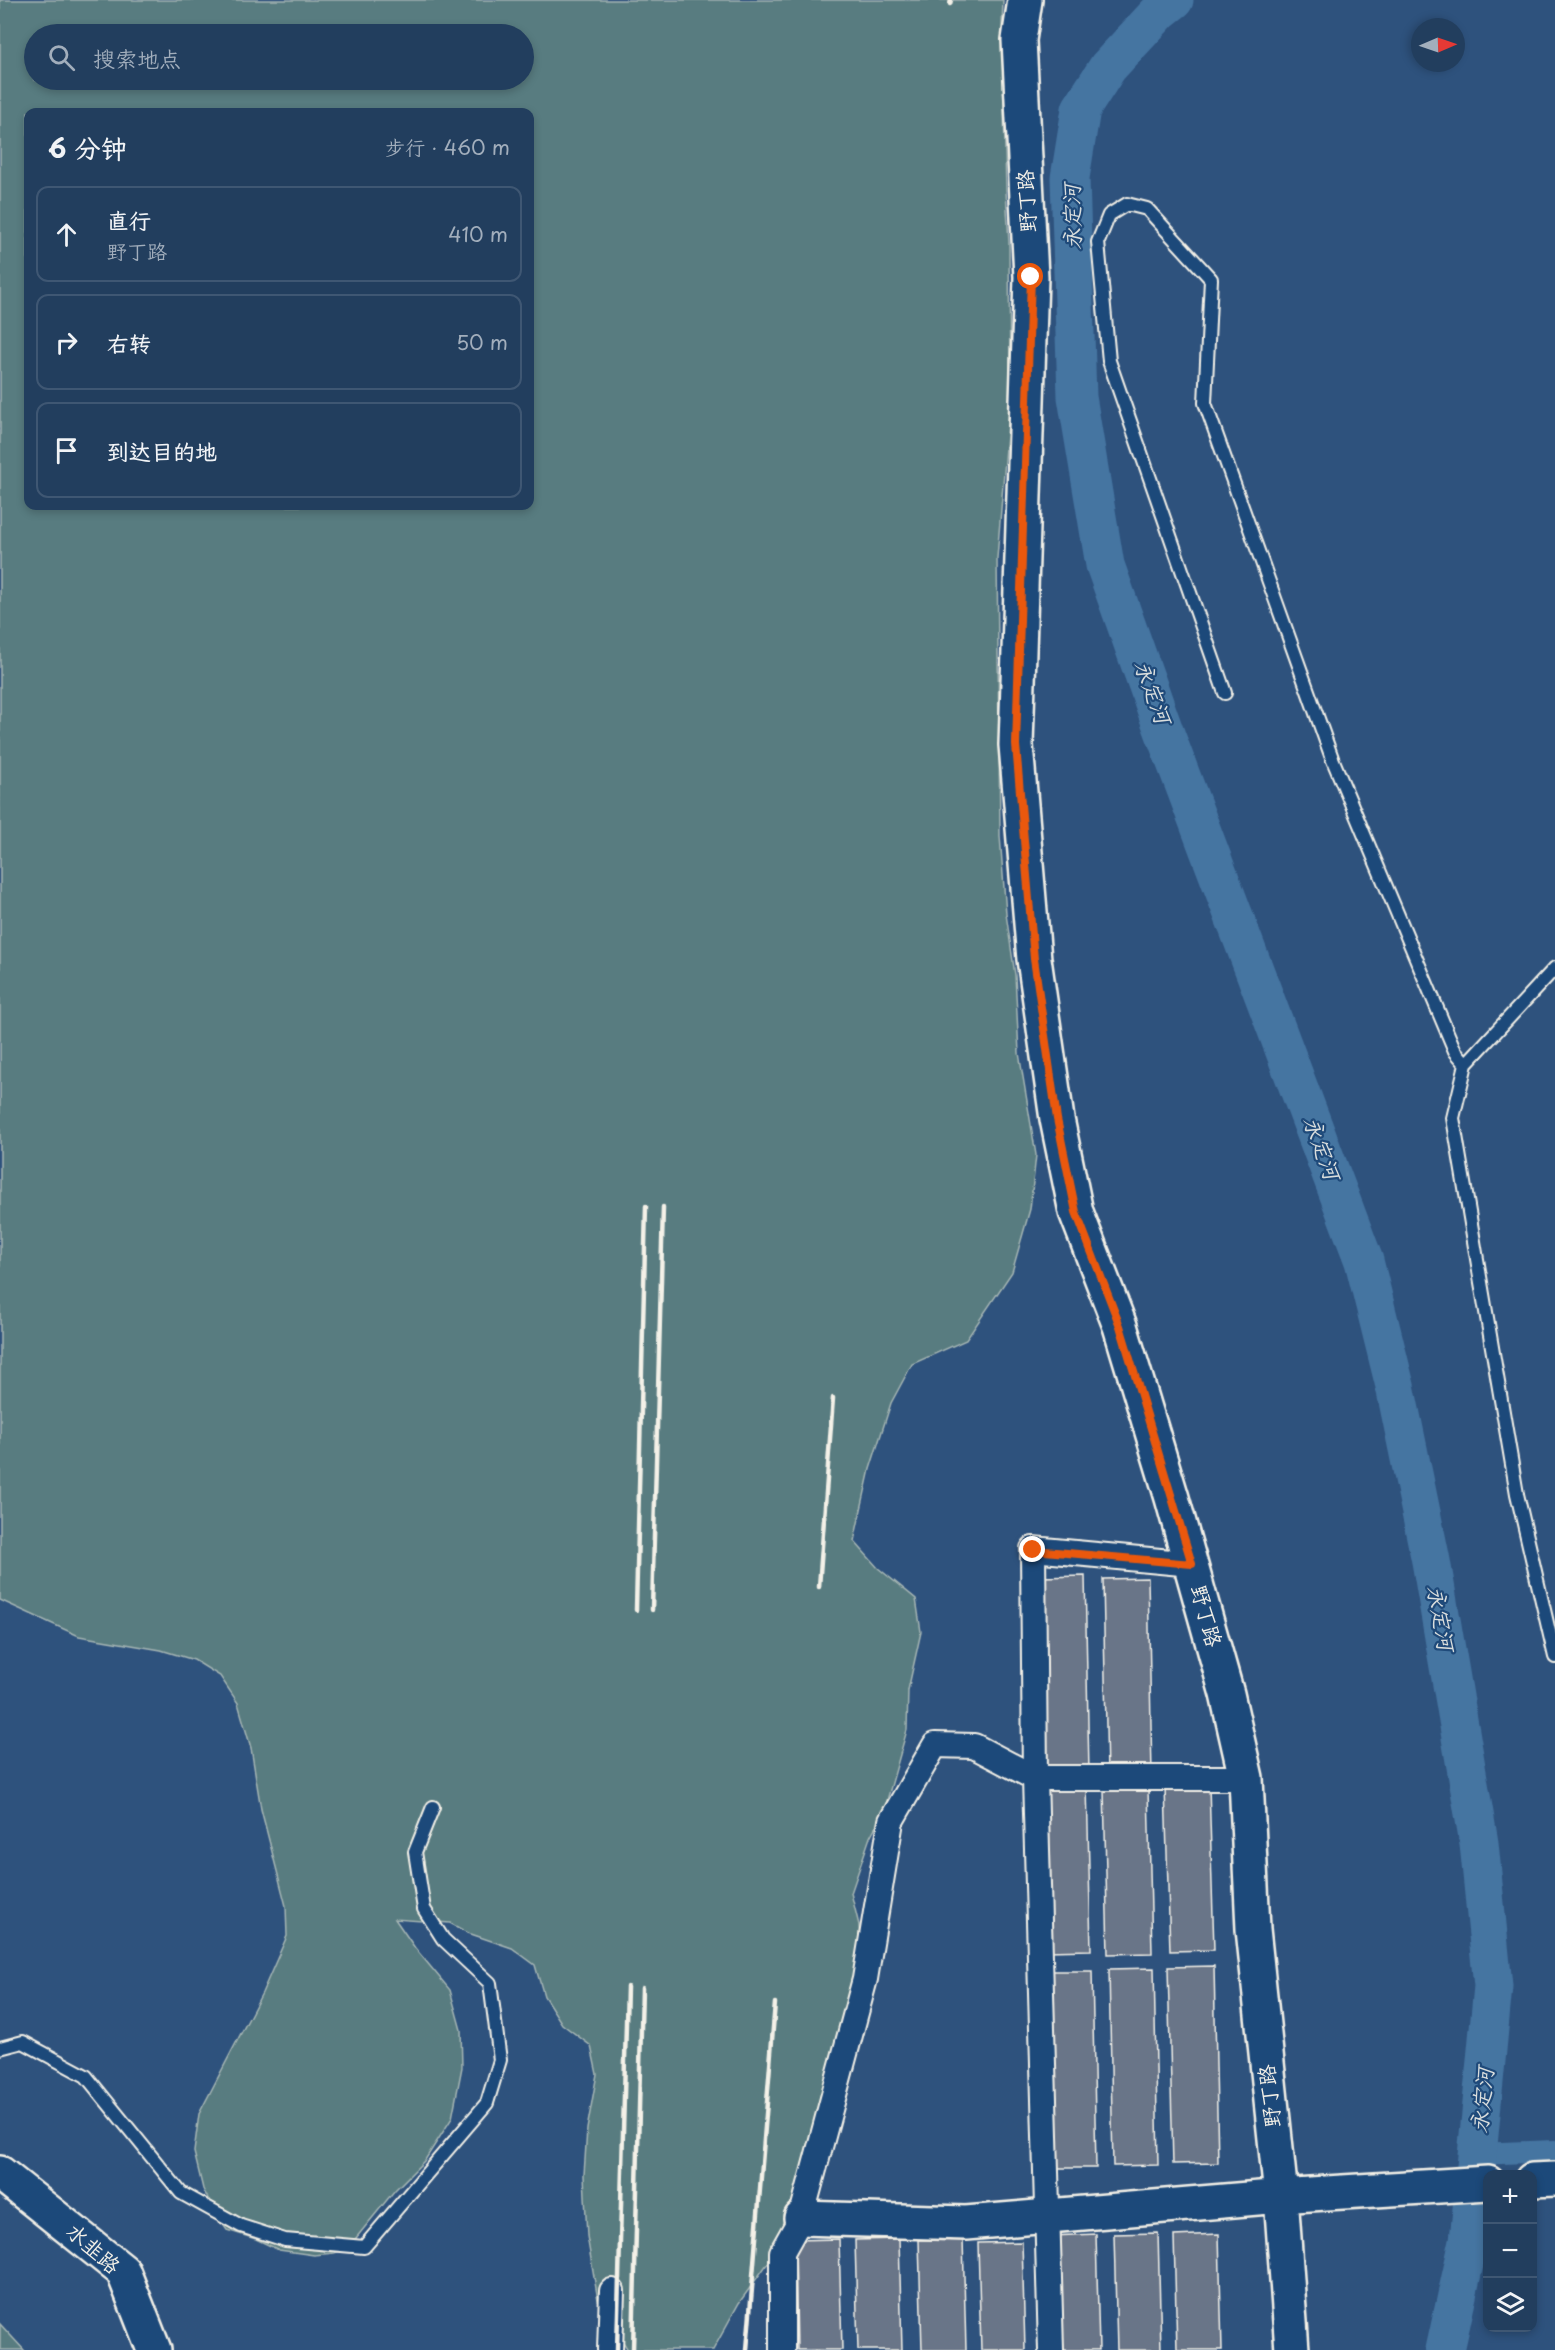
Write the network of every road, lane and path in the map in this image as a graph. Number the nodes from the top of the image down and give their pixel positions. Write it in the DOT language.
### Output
graph roads {
  1 [pos="1025,0"];
  2 [pos="1225,693"];
  3 [pos="1555,968"];
  4 [pos="1466,1064"];
  5 [pos="1192,1564"];
  6 [pos="1555,1657"];
  7 [pos="1035,1778"];
  8 [pos="1246,1778"];
  9 [pos="433,1807"];
  10 [pos="0,2048"];
  11 [pos="0,2173"];
  12 [pos="1555,2179"];
  13 [pos="1537,2180"];
  14 [pos="1483,2183"];
  15 [pos="1288,2195"];
  16 [pos="1047,2217"];
  17 [pos="801,2218"];
  18 [pos="612,2291"];
  19 [pos="154,2350"];
  20 [pos="610,2350"];
  21 [pos="782,2350"];
  22 [pos="1051,2350"];
  23 [pos="1292,2350"];
  1 -- 5 [label="main road, 野丁路"];
  2 -- 4 [label="lane"];
  3 -- 4 [label="lane"];
  4 -- 6 [label="lane"];
  5 -- 7 [label="street"];
  5 -- 8 [label="main road, 野丁路"];
  7 -- 8 [label="street"];
  7 -- 16 [label="street"];
  7 -- 17 [label="street"];
  8 -- 15 [label="main road, 野丁路"];
  9 -- 10 [label="lane"];
  11 -- 19 [label="main road, 水韭路"];
  12 -- 13 [label="main road"];
  14 -- 15 [label="main road"];
  15 -- 16 [label="main road"];
  15 -- 23 [label="main road, 野丁路"];
  16 -- 17 [label="main road"];
  16 -- 22 [label="street"];
  17 -- 21 [label="street"];
  18 -- 20 [label="street"];
}
